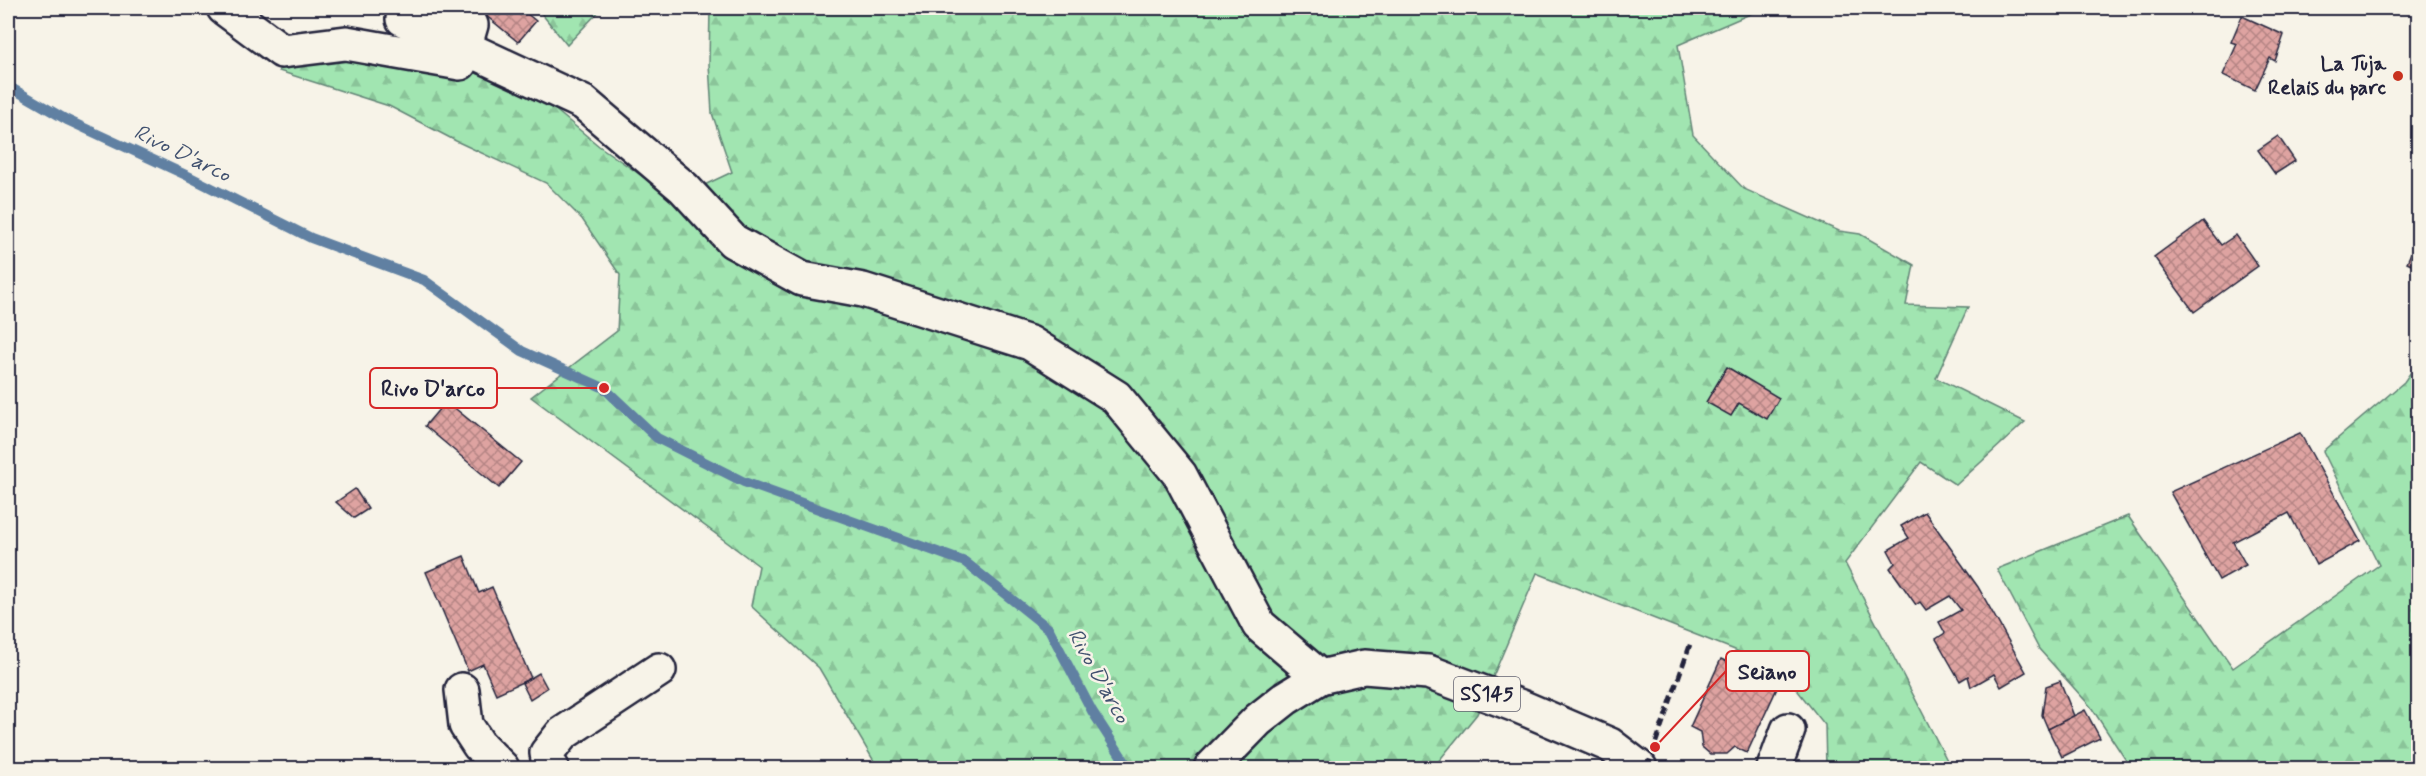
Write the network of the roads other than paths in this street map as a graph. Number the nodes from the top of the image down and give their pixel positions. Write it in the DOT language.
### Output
graph roads {
  1 [pos="224,8"];
  2 [pos="436,8"];
  3 [pos="403,19"];
  4 [pos="464,48"];
  5 [pos="659,670"];
  6 [pos="1320,677"];
  7 [pos="462,690"];
  8 [pos="1788,730"];
  9 [pos="1221,759"];
  10 [pos="502,768"];
  11 [pos="552,768"];
  12 [pos="1640,768"];
  13 [pos="1774,768"];
  1 -- 4 [label="main road"];
  2 -- 4 [label="main road"];
  3 -- 4 [label="main road"];
  4 -- 6 [label="main road"];
  5 -- 11 [label="main road"];
  6 -- 9 [label="main road, SS145"];
  6 -- 12 [label="main road, SS145"];
  7 -- 10 [label="main road"];
  8 -- 13 [label="main road"];
}
